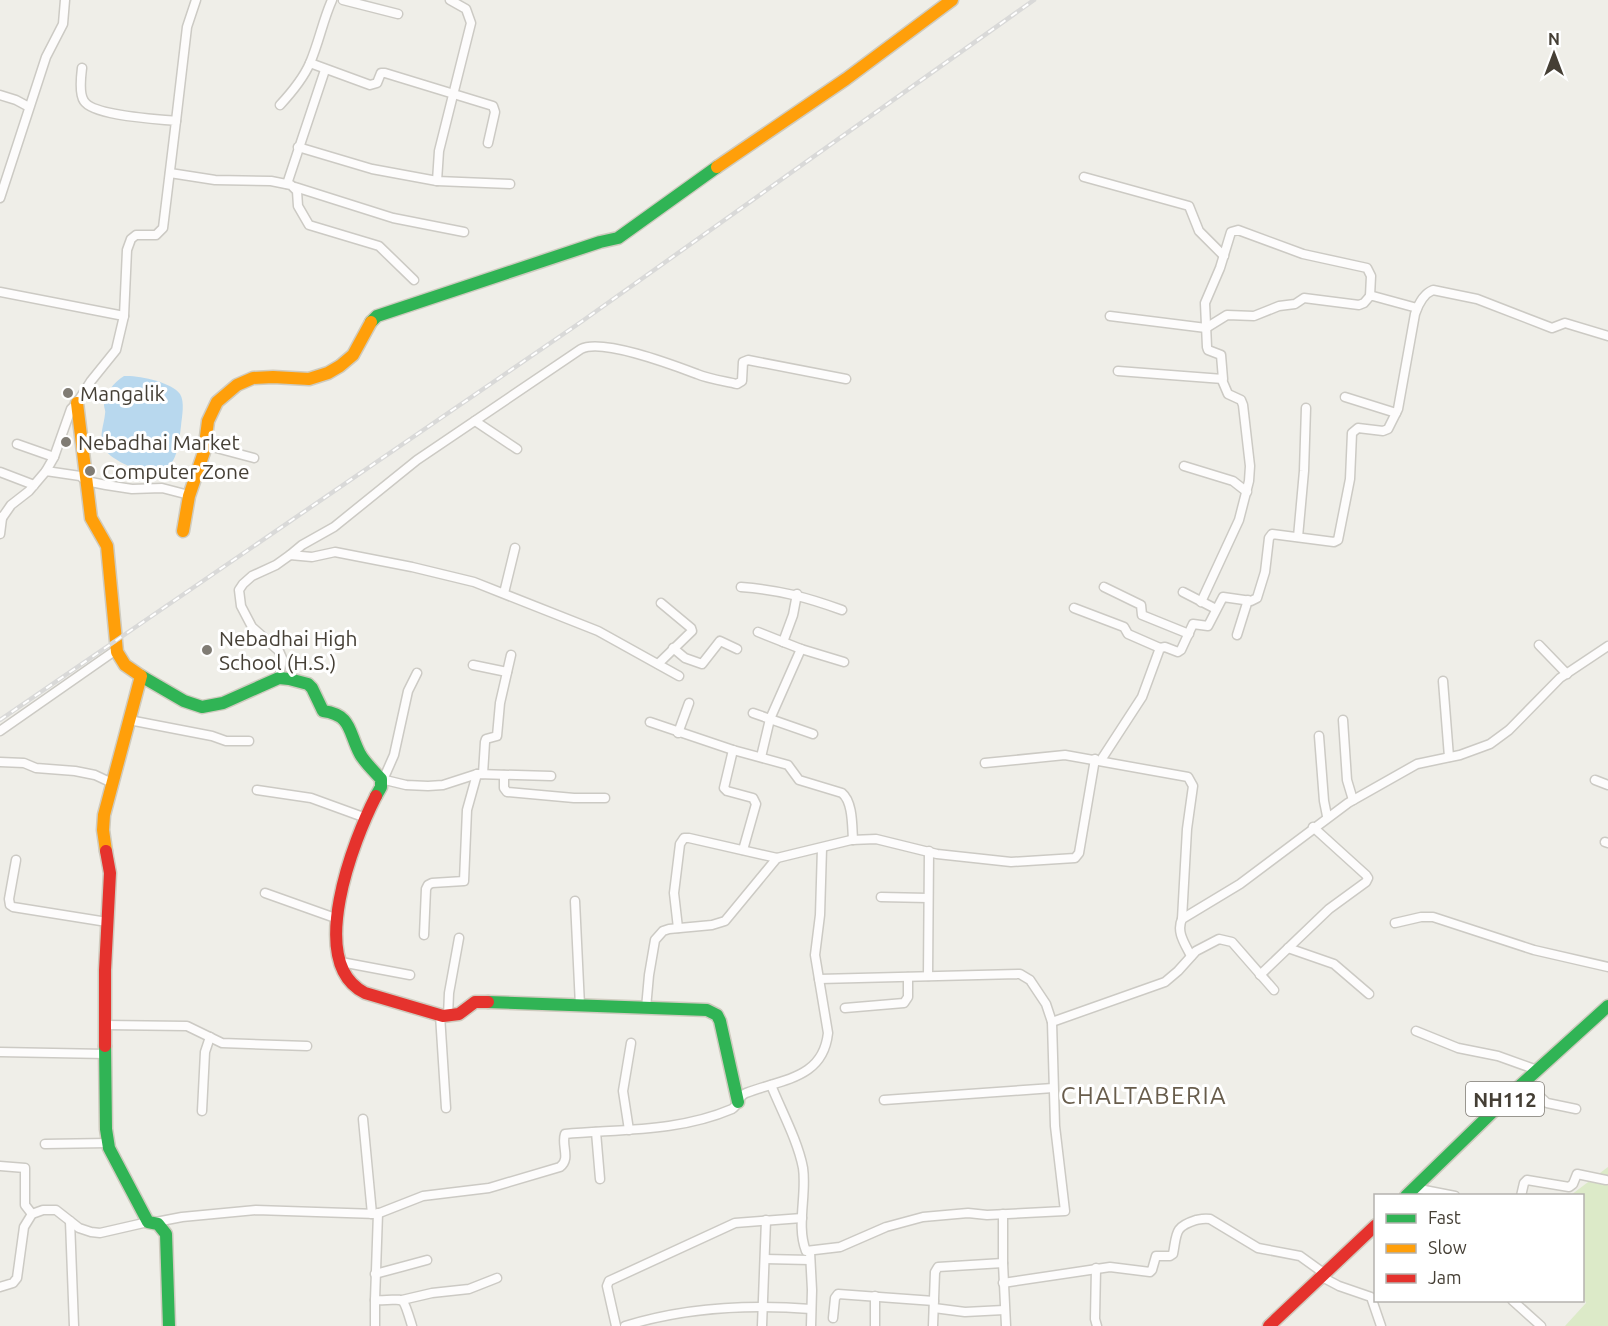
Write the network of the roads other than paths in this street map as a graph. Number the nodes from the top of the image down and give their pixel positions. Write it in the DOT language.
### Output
graph roads {
  1 [pos="65,0"];
  2 [pos="196,0"];
  3 [pos="332,0"];
  4 [pos="343,0"];
  5 [pos="450,0"];
  6 [pos="952,0"];
  7 [pos="398,14"];
  8 [pos="310,63"];
  9 [pos="82,68"];
  10 [pos="326,70"];
  11 [pos="454,94"];
  12 [pos="0,96"];
  13 [pos="280,105"];
  14 [pos="29,106"];
  15 [pos="176,121"];
  16 [pos="488,143"];
  17 [pos="298,147"];
  18 [pos="170,173"];
  19 [pos="1084,177"];
  20 [pos="437,181"];
  21 [pos="510,184"];
  22 [pos="291,186"];
  23 [pos="0,198"];
  24 [pos="464,232"];
  25 [pos="1224,256"];
  26 [pos="414,280"];
  27 [pos="0,292"];
  28 [pos="1370,296"];
  29 [pos="1417,308"];
  30 [pos="124,316"];
  31 [pos="1110,316"];
  32 [pos="1206,328"];
  33 [pos="1608,336"];
  34 [pos="1118,371"];
  35 [pos="846,379"];
  36 [pos="1222,380"];
  37 [pos="1345,398"];
  38 [pos="77,404"];
  39 [pos="1306,408"];
  40 [pos="1396,413"];
  41 [pos="475,421"];
  42 [pos="17,444"];
  43 [pos="205,445"];
  44 [pos="517,449"];
  45 [pos="54,457"];
  46 [pos="254,458"];
  47 [pos="1184,466"];
  48 [pos="46,471"];
  49 [pos="0,472"];
  50 [pos="86,480"];
  51 [pos="34,485"];
  52 [pos="1247,492"];
  53 [pos="189,495"];
  54 [pos="1,518"];
  55 [pos="183,531"];
  56 [pos="0,534"];
  57 [pos="1298,537"];
  58 [pos="515,548"];
  59 [pos="290,555"];
  60 [pos="741,587"];
  61 [pos="1104,587"];
  62 [pos="1183,592"];
  63 [pos="504,593"];
  64 [pos="797,594"];
  65 [pos="1248,600"];
  66 [pos="1201,602"];
  67 [pos="661,603"];
  68 [pos="1074,608"];
  69 [pos="1216,609"];
  70 [pos="842,610"];
  71 [pos="758,632"];
  72 [pos="1189,634"];
  73 [pos="1237,635"];
  74 [pos="783,642"];
  75 [pos="1539,645"];
  76 [pos="1608,646"];
  77 [pos="673,648"];
  78 [pos="1160,648"];
  79 [pos="801,649"];
  80 [pos="116,650"];
  81 [pos="737,650"];
  82 [pos="511,656"];
  83 [pos="844,662"];
  84 [pos="658,664"];
  85 [pos="473,665"];
  86 [pos="417,672"];
  87 [pos="507,672"];
  88 [pos="1567,674"];
  89 [pos="141,676"];
  90 [pos="680,676"];
  91 [pos="279,678"];
  92 [pos="1443,681"];
  93 [pos="689,703"];
  94 [pos="753,713"];
  95 [pos="770,719"];
  96 [pos="129,720"];
  97 [pos="1343,720"];
  98 [pos="650,722"];
  99 [pos="0,731"];
  100 [pos="678,733"];
  101 [pos="813,734"];
  102 [pos="1319,736"];
  103 [pos="249,741"];
  104 [pos="733,750"];
  105 [pos="761,757"];
  106 [pos="1449,757"];
  107 [pos="1098,760"];
  108 [pos="0,762"];
  109 [pos="985,763"];
  110 [pos="480,774"];
  111 [pos="504,775"];
  112 [pos="550,776"];
  113 [pos="382,780"];
  114 [pos="1595,780"];
  115 [pos="112,783"];
  116 [pos="1608,784"];
  117 [pos="257,790"];
  118 [pos="605,798"];
  119 [pos="1353,800"];
  120 [pos="1327,816"];
  121 [pos="366,818"];
  122 [pos="1313,827"];
  123 [pos="853,840"];
  124 [pos="822,848"];
  125 [pos="743,850"];
  126 [pos="929,851"];
  127 [pos="777,858"];
  128 [pos="16,860"];
  129 [pos="265,893"];
  130 [pos="881,897"];
  131 [pos="928,898"];
  132 [pos="575,901"];
  133 [pos="338,919"];
  134 [pos="1182,919"];
  135 [pos="107,922"];
  136 [pos="1395,923"];
  137 [pos="678,928"];
  138 [pos="424,935"];
  139 [pos="459,938"];
  140 [pos="1288,948"];
  141 [pos="1191,956"];
  142 [pos="341,962"];
  143 [pos="1608,967"];
  144 [pos="410,975"];
  145 [pos="1260,975"];
  146 [pos="928,976"];
  147 [pos="908,977"];
  148 [pos="819,979"];
  149 [pos="1274,990"];
  150 [pos="1369,994"];
  151 [pos="580,1006"];
  152 [pos="1608,1006"];
  153 [pos="646,1008"];
  154 [pos="845,1008"];
  155 [pos="444,1016"];
  156 [pos="1052,1022"];
  157 [pos="105,1025"];
  158 [pos="1416,1031"];
  159 [pos="210,1037"];
  160 [pos="631,1043"];
  161 [pos="307,1046"];
  162 [pos="0,1052"];
  163 [pos="106,1054"];
  164 [pos="1537,1070"];
  165 [pos="1524,1082"];
  166 [pos="771,1085"];
  167 [pos="1053,1088"];
  168 [pos="884,1100"];
  169 [pos="738,1102"];
  170 [pos="446,1108"];
  171 [pos="1575,1109"];
  172 [pos="202,1111"];
  173 [pos="363,1119"];
  174 [pos="629,1130"];
  175 [pos="596,1132"];
  176 [pos="108,1143"];
  177 [pos="45,1144"];
  178 [pos="0,1166"];
  179 [pos="600,1179"];
  180 [pos="1606,1179"];
  181 [pos="1409,1192"];
  182 [pos="1432,1194"];
  183 [pos="1521,1194"];
  184 [pos="375,1213"];
  185 [pos="1003,1214"];
  186 [pos="32,1215"];
  187 [pos="802,1218"];
  188 [pos="766,1220"];
  189 [pos="70,1221"];
  190 [pos="152,1222"];
  191 [pos="1374,1227"];
  192 [pos="810,1256"];
  193 [pos="765,1259"];
  194 [pos="427,1260"];
  195 [pos="1003,1263"];
  196 [pos="1096,1268"];
  197 [pos="375,1274"];
  198 [pos="1323,1275"];
  199 [pos="497,1278"];
  200 [pos="1003,1283"];
  201 [pos="0,1287"];
  202 [pos="875,1296"];
  203 [pos="375,1300"];
  204 [pos="402,1300"];
  205 [pos="1514,1302"];
  206 [pos="934,1304"];
  207 [pos="763,1306"];
  208 [pos="812,1308"];
  209 [pos="1004,1310"];
  210 [pos="833,1318"];
  211 [pos="74,1326"];
  212 [pos="169,1326"];
  213 [pos="375,1326"];
  214 [pos="412,1326"];
  215 [pos="616,1326"];
  216 [pos="625,1326"];
  217 [pos="762,1326"];
  218 [pos="811,1326"];
  219 [pos="875,1326"];
  220 [pos="933,1326"];
  221 [pos="1006,1326"];
  222 [pos="1097,1326"];
  223 [pos="1269,1326"];
  224 [pos="1381,1326"];
  225 [pos="1541,1326"];
  1 -- 14 [label="street"];
  2 -- 15 [label="street"];
  3 -- 8 [label="street"];
  4 -- 7 [label="street"];
  5 -- 11 [label="street"];
  6 -- 43 [label="main road"];
  8 -- 10 [label="street"];
  8 -- 13 [label="street"];
  9 -- 15 [label="street"];
  10 -- 11 [label="street"];
  10 -- 17 [label="street"];
  11 -- 16 [label="street"];
  11 -- 20 [label="street"];
  12 -- 14 [label="street"];
  14 -- 23 [label="street"];
  15 -- 18 [label="street"];
  17 -- 20 [label="street"];
  17 -- 22 [label="street"];
  18 -- 22 [label="street"];
  18 -- 30 [label="street"];
  19 -- 25 [label="street"];
  20 -- 21 [label="street"];
  22 -- 24 [label="street"];
  22 -- 26 [label="street"];
  25 -- 28 [label="street"];
  25 -- 32 [label="street"];
  27 -- 30 [label="street"];
  28 -- 29 [label="street"];
  28 -- 32 [label="street"];
  29 -- 33 [label="street"];
  29 -- 40 [label="street"];
  30 -- 38 [label="street"];
  31 -- 32 [label="street"];
  32 -- 36 [label="street"];
  34 -- 36 [label="street"];
  35 -- 41 [label="street"];
  36 -- 52 [label="street"];
  37 -- 40 [label="street"];
  38 -- 45 [label="street"];
  38 -- 50 [label="main road"];
  39 -- 57 [label="street"];
  40 -- 57 [label="street"];
  41 -- 44 [label="street"];
  41 -- 59 [label="street"];
  42 -- 45 [label="street"];
  43 -- 46 [label="street"];
  43 -- 53 [label="main road"];
  45 -- 48 [label="street"];
  47 -- 52 [label="street"];
  48 -- 50 [label="street"];
  48 -- 51 [label="street"];
  49 -- 51 [label="street"];
  50 -- 53 [label="street"];
  50 -- 80 [label="main road"];
  51 -- 54 [label="street"];
  52 -- 66 [label="street"];
  53 -- 55 [label="main road"];
  54 -- 56 [label="street"];
  57 -- 65 [label="street"];
  58 -- 63 [label="street"];
  59 -- 63 [label="street"];
  59 -- 91 [label="street"];
  60 -- 64 [label="street"];
  61 -- 72 [label="street"];
  62 -- 66 [label="street"];
  63 -- 84 [label="street"];
  64 -- 70 [label="street"];
  64 -- 74 [label="street"];
  65 -- 69 [label="street"];
  65 -- 73 [label="street"];
  66 -- 69 [label="street"];
  67 -- 77 [label="street"];
  68 -- 78 [label="street"];
  69 -- 72 [label="street"];
  71 -- 74 [label="street"];
  72 -- 78 [label="street"];
  74 -- 79 [label="street"];
  75 -- 88 [label="street"];
  76 -- 88 [label="street"];
  77 -- 81 [label="street"];
  77 -- 84 [label="street"];
  78 -- 107 [label="street"];
  79 -- 83 [label="street"];
  79 -- 95 [label="street"];
  80 -- 89 [label="main road"];
  80 -- 99 [label="street"];
  82 -- 87 [label="street"];
  84 -- 90 [label="street"];
  85 -- 87 [label="street"];
  86 -- 113 [label="street"];
  87 -- 110 [label="street"];
  88 -- 106 [label="street"];
  89 -- 91 [label="main road"];
  89 -- 96 [label="main road"];
  91 -- 113 [label="main road"];
  92 -- 106 [label="street"];
  93 -- 100 [label="street"];
  94 -- 95 [label="street"];
  95 -- 101 [label="street"];
  95 -- 105 [label="street"];
  96 -- 103 [label="street"];
  96 -- 115 [label="main road"];
  97 -- 119 [label="street"];
  98 -- 100 [label="street"];
  100 -- 104 [label="street"];
  102 -- 120 [label="street"];
  104 -- 105 [label="street"];
  104 -- 125 [label="street"];
  105 -- 123 [label="street"];
  106 -- 119 [label="street"];
  107 -- 109 [label="street"];
  107 -- 126 [label="street"];
  107 -- 134 [label="street"];
  108 -- 115 [label="street"];
  110 -- 111 [label="street"];
  110 -- 113 [label="street"];
  110 -- 138 [label="street"];
  111 -- 112 [label="street"];
  111 -- 118 [label="street"];
  113 -- 121 [label="main road"];
  114 -- 116 [label="street"];
  115 -- 135 [label="main road"];
  117 -- 121 [label="street"];
  119 -- 120 [label="street"];
  120 -- 122 [label="street"];
  121 -- 133 [label="main road"];
  122 -- 134 [label="street"];
  122 -- 140 [label="street"];
  123 -- 124 [label="street"];
  123 -- 126 [label="street"];
  124 -- 127 [label="street"];
  124 -- 148 [label="street"];
  125 -- 127 [label="street"];
  125 -- 137 [label="street"];
  126 -- 131 [label="street"];
  127 -- 137 [label="street"];
  128 -- 135 [label="street"];
  129 -- 133 [label="street"];
  130 -- 131 [label="street"];
  131 -- 146 [label="street"];
  132 -- 151 [label="street"];
  133 -- 142 [label="main road"];
  134 -- 141 [label="street"];
  135 -- 157 [label="main road"];
  136 -- 143 [label="street"];
  137 -- 153 [label="street"];
  139 -- 155 [label="street"];
  140 -- 145 [label="street"];
  140 -- 150 [label="street"];
  141 -- 145 [label="street"];
  141 -- 156 [label="street"];
  142 -- 144 [label="street"];
  142 -- 155 [label="main road"];
  145 -- 149 [label="street"];
  146 -- 147 [label="street"];
  146 -- 156 [label="street"];
  147 -- 148 [label="street"];
  147 -- 154 [label="street"];
  148 -- 166 [label="street"];
  151 -- 153 [label="main road"];
  151 -- 155 [label="main road"];
  152 -- 164 [label="main road, NH112"];
  153 -- 169 [label="main road"];
  155 -- 170 [label="street"];
  156 -- 167 [label="street"];
  157 -- 159 [label="street"];
  157 -- 163 [label="main road"];
  158 -- 164 [label="street"];
  159 -- 161 [label="street"];
  159 -- 172 [label="street"];
  160 -- 174 [label="street"];
  162 -- 163 [label="street"];
  163 -- 176 [label="main road"];
  164 -- 165 [label="main road, NH112"];
  165 -- 171 [label="street"];
  165 -- 181 [label="main road, NH112"];
  166 -- 169 [label="street"];
  166 -- 187 [label="street"];
  167 -- 168 [label="street"];
  167 -- 185 [label="street"];
  169 -- 174 [label="street"];
  173 -- 184 [label="street"];
  174 -- 175 [label="street"];
  175 -- 179 [label="street"];
  175 -- 184 [label="street"];
  176 -- 177 [label="street"];
  176 -- 190 [label="main road"];
  178 -- 186 [label="street"];
  180 -- 183 [label="street"];
  181 -- 182 [label="street"];
  184 -- 190 [label="street"];
  184 -- 197 [label="street"];
  185 -- 192 [label="street"];
  185 -- 195 [label="street"];
  186 -- 189 [label="street"];
  186 -- 201 [label="street"];
  187 -- 188 [label="street"];
  187 -- 192 [label="street"];
  188 -- 193 [label="street"];
  188 -- 215 [label="street"];
  189 -- 190 [label="street"];
  189 -- 211 [label="street"];
  190 -- 212 [label="main road"];
  191 -- 198 [label="main road"];
  192 -- 193 [label="street"];
  192 -- 208 [label="street"];
  193 -- 207 [label="street"];
  194 -- 197 [label="street"];
  195 -- 200 [label="street"];
  195 -- 206 [label="street"];
  196 -- 198 [label="street"];
  196 -- 200 [label="street"];
  196 -- 222 [label="street"];
  197 -- 203 [label="street"];
  198 -- 223 [label="main road"];
  198 -- 224 [label="street"];
  199 -- 204 [label="street"];
  200 -- 209 [label="street"];
  202 -- 206 [label="street"];
  202 -- 210 [label="street"];
  202 -- 219 [label="street"];
  203 -- 204 [label="street"];
  203 -- 213 [label="street"];
  204 -- 214 [label="street"];
  205 -- 225 [label="street"];
  206 -- 209 [label="street"];
  206 -- 220 [label="street"];
  207 -- 208 [label="street"];
  207 -- 216 [label="street"];
  207 -- 217 [label="street"];
  208 -- 218 [label="street"];
  209 -- 221 [label="street"];
}
